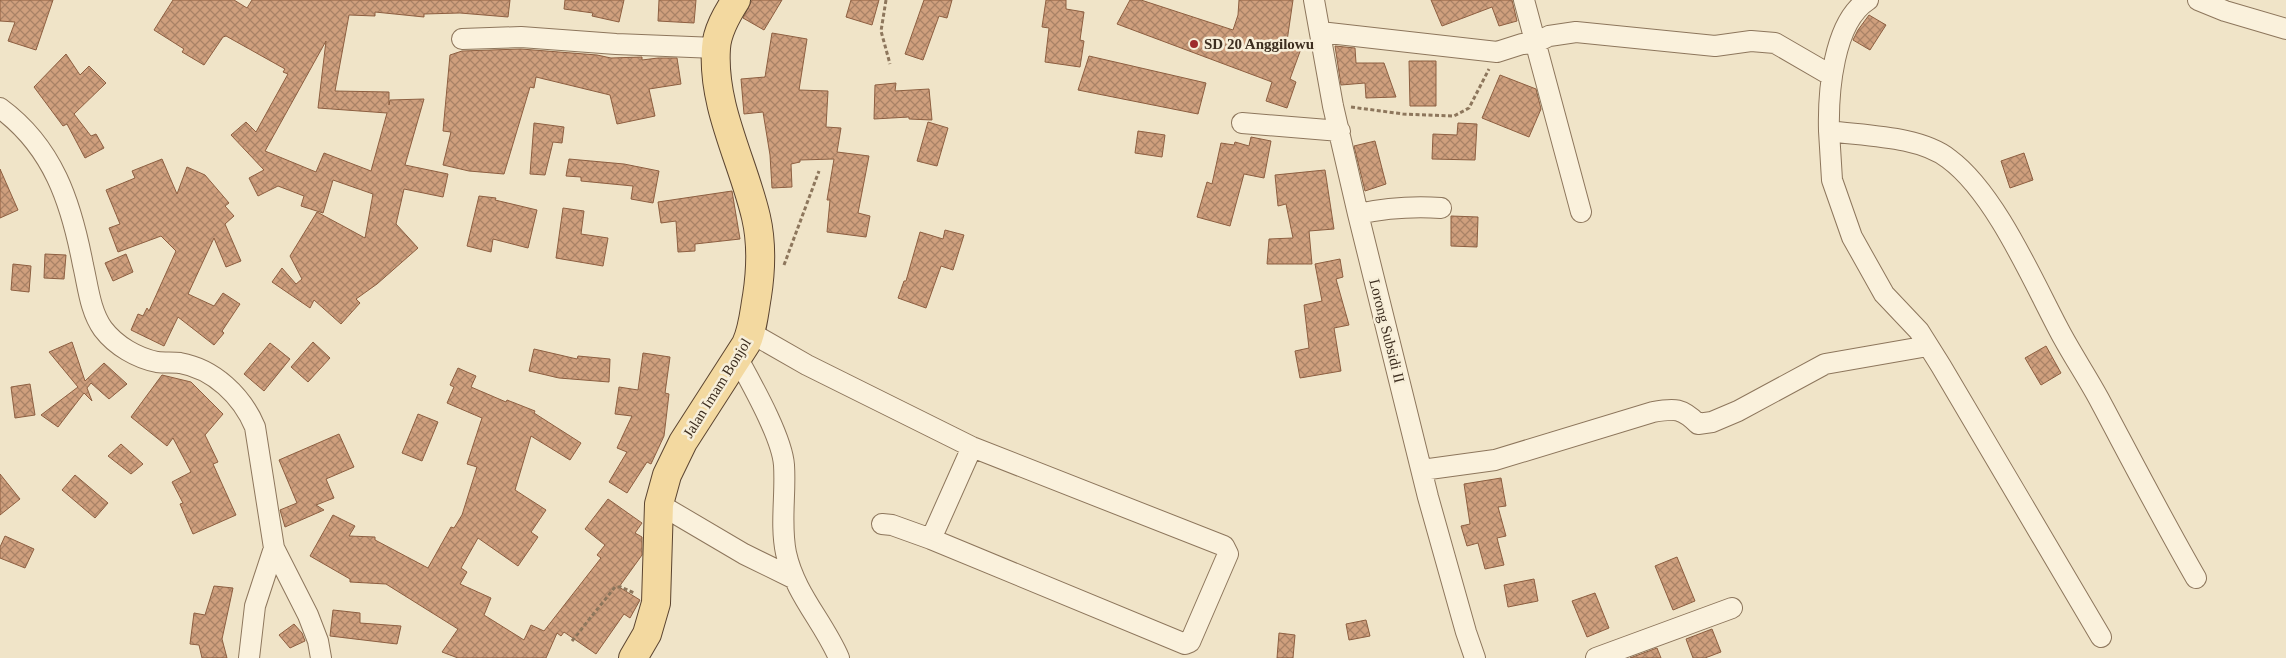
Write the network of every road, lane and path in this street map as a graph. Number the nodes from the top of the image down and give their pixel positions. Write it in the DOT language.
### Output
graph roads {
  1 [pos="736,0"];
  2 [pos="886,0"];
  3 [pos="1314,0"];
  4 [pos="1524,0"];
  5 [pos="1868,0"];
  6 [pos="2198,0"];
  7 [pos="2286,29"];
  8 [pos="1320,32"];
  9 [pos="462,39"];
  10 [pos="1535,43"];
  11 [pos="716,48"];
  12 [pos="1497,52"];
  13 [pos="890,64"];
  14 [pos="1832,76"];
  15 [pos="1333,106"];
  16 [pos="0,108"];
  17 [pos="1242,123"];
  18 [pos="1340,131"];
  19 [pos="1829,131"];
  20 [pos="819,172"];
  21 [pos="1441,208"];
  22 [pos="1581,212"];
  23 [pos="1358,214"];
  24 [pos="783,266"];
  25 [pos="751,333"];
  26 [pos="1928,346"];
  27 [pos="737,357"];
  28 [pos="972,447"];
  29 [pos="1422,470"];
  30 [pos="659,504"];
  31 [pos="882,524"];
  32 [pos="931,539"];
  33 [pos="274,548"];
  34 [pos="794,578"];
  35 [pos="2196,578"];
  36 [pos="656,603"];
  37 [pos="1732,608"];
  38 [pos="2100,637"];
  39 [pos="572,641"];
  40 [pos="249,658"];
  41 [pos="321,658"];
  42 [pos="633,658"];
  43 [pos="839,658"];
  44 [pos="1475,658"];
  45 [pos="1596,658"];
  1 -- 11 [label="main road, Jalan Imam Bonjol"];
  2 -- 13 [label="path"];
  3 -- 8 [label="street, Lorong Subsidi II"];
  4 -- 10 [label="street"];
  5 -- 14 [label="street"];
  6 -- 7 [label="street"];
  8 -- 12 [label="street"];
  8 -- 15 [label="street, Lorong Subsidi II"];
  9 -- 11 [label="street"];
  10 -- 12 [label="street"];
  10 -- 14 [label="street"];
  10 -- 22 [label="street"];
  11 -- 25 [label="main road, Jalan Imam Bonjol"];
  12 -- 15 [label="path"];
  14 -- 19 [label="street"];
  15 -- 18 [label="street, Lorong Subsidi II"];
  16 -- 33 [label="street"];
  17 -- 18 [label="street"];
  18 -- 23 [label="street, Lorong Subsidi II"];
  19 -- 26 [label="street"];
  19 -- 35 [label="street"];
  20 -- 24 [label="path"];
  21 -- 23 [label="street"];
  23 -- 29 [label="street, Lorong Subsidi II"];
  25 -- 27 [label="main road, Jalan Imam Bonjol"];
  25 -- 28 [label="street"];
  26 -- 29 [label="street"];
  26 -- 38 [label="street"];
  27 -- 30 [label="main road, Jalan Imam Bonjol"];
  27 -- 34 [label="street"];
  28 -- 32 [label="street"];
  28 -- 32 [label="street"];
  29 -- 44 [label="street, Lorong Subsidi II"];
  30 -- 34 [label="street"];
  30 -- 36 [label="main road, Jalan Imam Bonjol"];
  31 -- 32 [label="street"];
  33 -- 40 [label="street"];
  33 -- 41 [label="street"];
  34 -- 43 [label="street"];
  36 -- 39 [label="path"];
  36 -- 42 [label="main road, Jalan Imam Bonjol"];
  37 -- 45 [label="street"];
}
